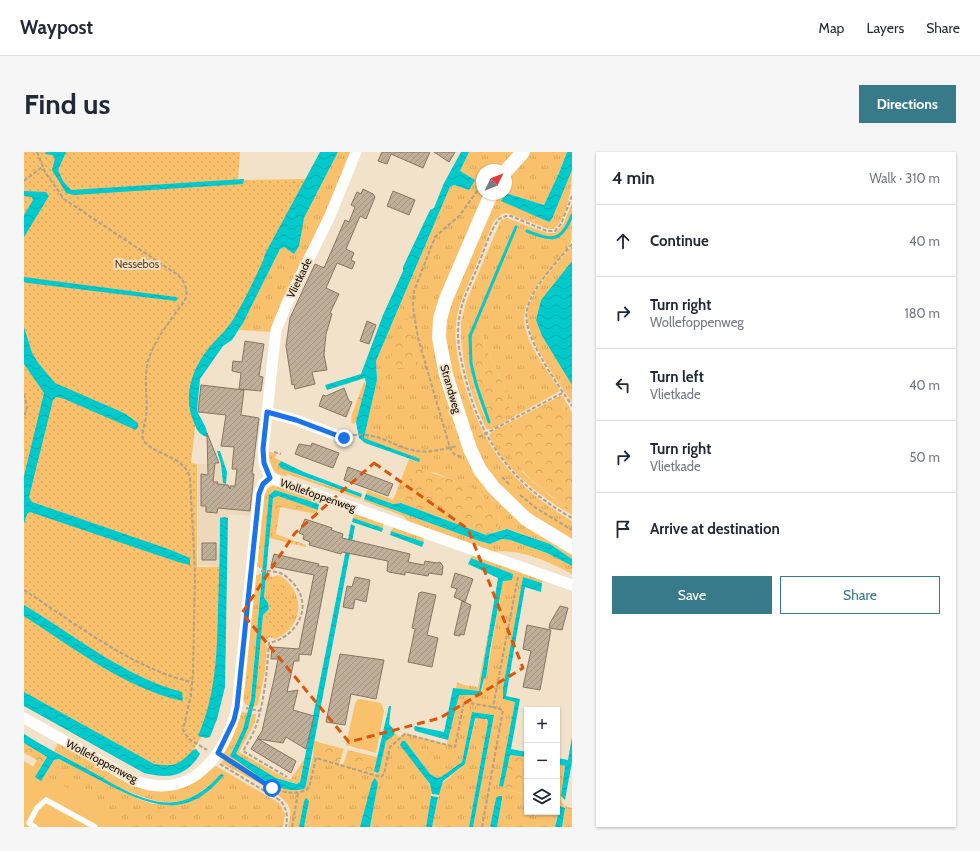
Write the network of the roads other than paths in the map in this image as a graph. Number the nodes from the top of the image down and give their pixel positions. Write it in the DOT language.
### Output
graph roads {
  1 [pos="356,152"];
  2 [pos="523,152"];
  3 [pos="512,164"];
  4 [pos="488,200"];
  5 [pos="267,412"];
  6 [pos="349,436"];
  7 [pos="270,478"];
  8 [pos="572,547"];
  9 [pos="572,586"];
  10 [pos="24,718"];
  11 [pos="35,827"];
  12 [pos="95,827"];
  1 -- 5 [label="street, Vlietkade"];
  2 -- 3 [label="street"];
  4 -- 8 [label="street, Strandweg"];
  5 -- 6 [label="street"];
  5 -- 7 [label="street, Vlietkade"];
  7 -- 9 [label="street, Wollefoppenweg"];
  7 -- 10 [label="street, Wollefoppenweg"];
  11 -- 12 [label="lane"];
}
